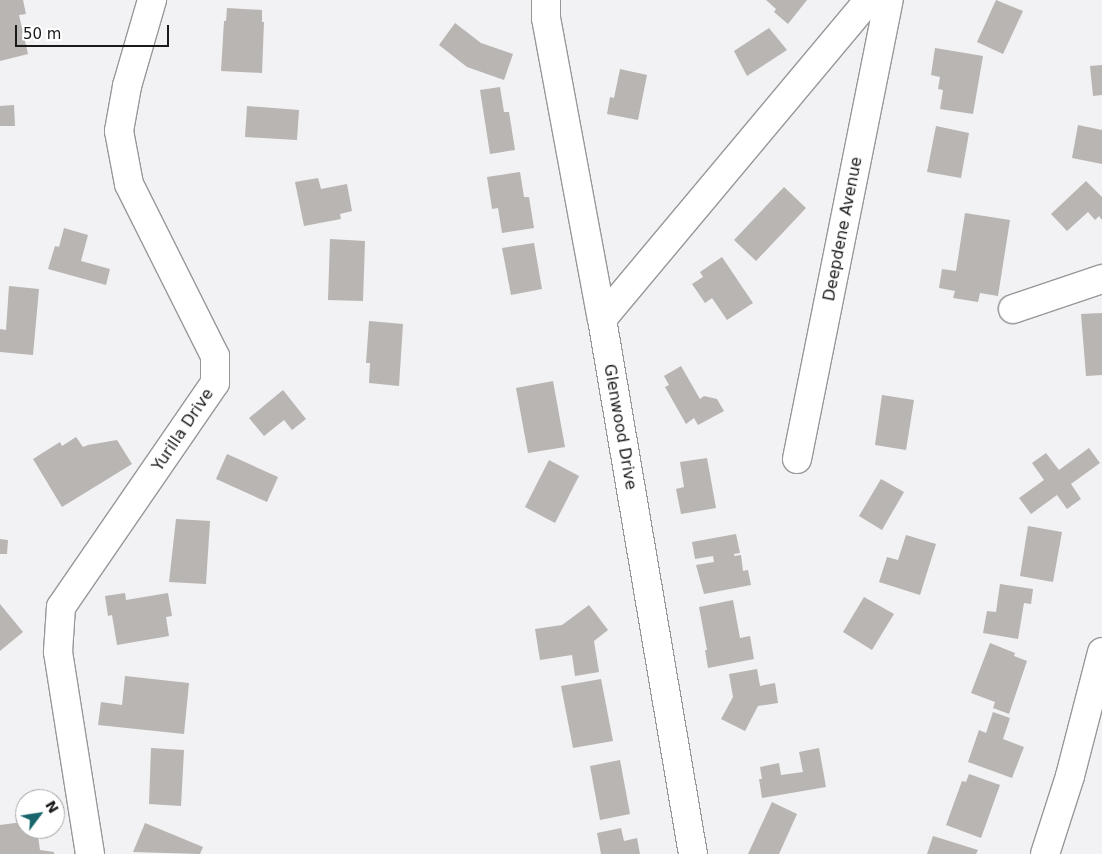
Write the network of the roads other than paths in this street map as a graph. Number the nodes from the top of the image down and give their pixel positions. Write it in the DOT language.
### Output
graph roads {
  1 [pos="152,0"];
  2 [pos="546,0"];
  3 [pos="870,0"];
  4 [pos="889,0"];
  5 [pos="1102,279"];
  6 [pos="1013,309"];
  7 [pos="602,319"];
  8 [pos="797,459"];
  9 [pos="1102,652"];
  10 [pos="1102,711"];
  11 [pos="90,854"];
  12 [pos="693,854"];
  13 [pos="1046,854"];
  14 [pos="1062,854"];
  1 -- 11 [label="street, Yurilla Drive"];
  2 -- 7 [label="street, Glenwood Drive"];
  3 -- 7 [label="street"];
  4 -- 8 [label="street, Deepdene Avenue"];
  5 -- 6 [label="street"];
  7 -- 12 [label="street, Glenwood Drive"];
  9 -- 13 [label="street"];
  10 -- 14 [label="street"];
}
